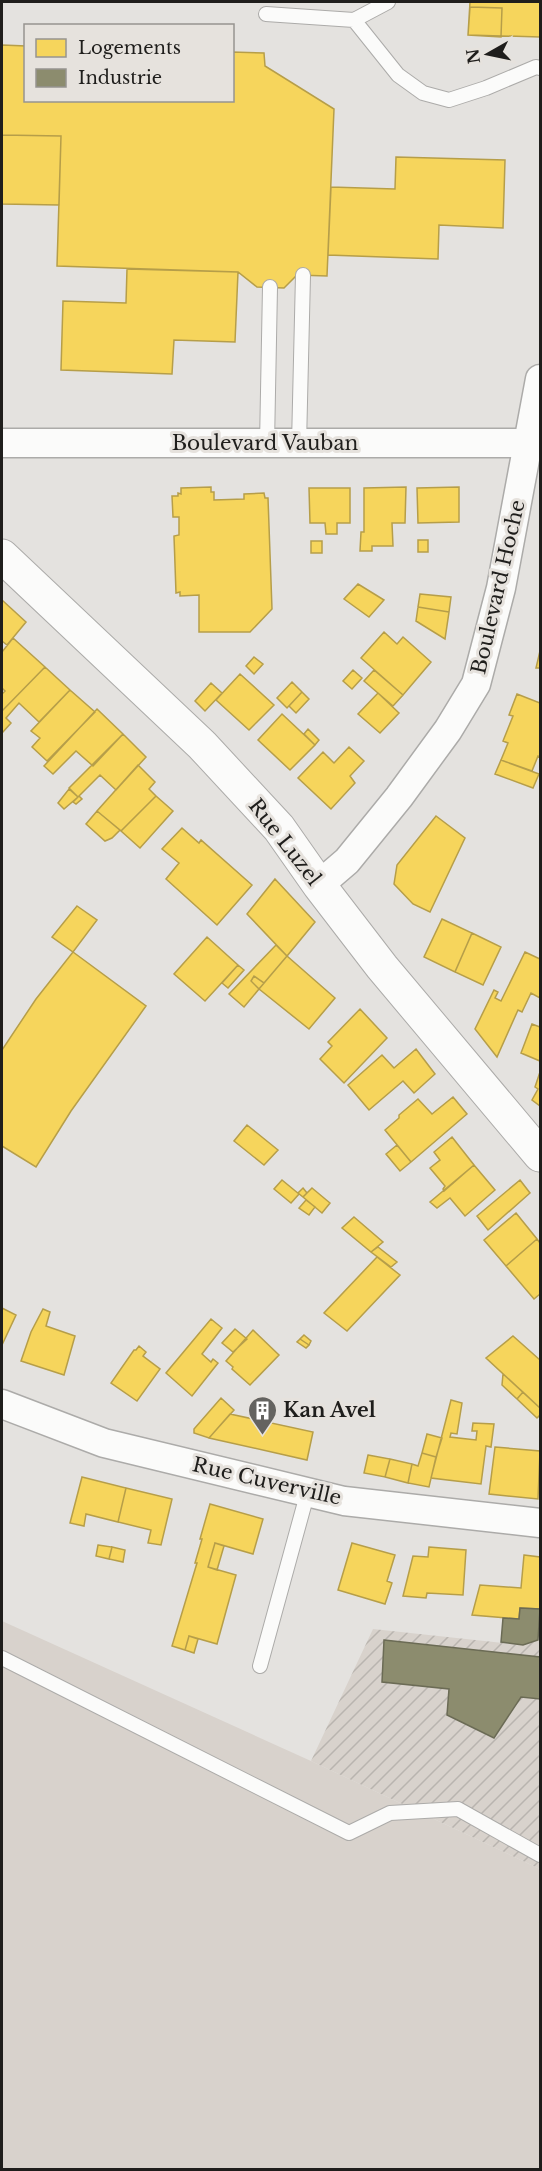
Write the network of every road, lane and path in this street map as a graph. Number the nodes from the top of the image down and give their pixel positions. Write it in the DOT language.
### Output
graph roads {
  1 [pos="388,2"];
  2 [pos="266,14"];
  3 [pos="354,20"];
  4 [pos="540,68"];
  5 [pos="303,275"];
  6 [pos="270,287"];
  7 [pos="540,379"];
  8 [pos="2,443"];
  9 [pos="535,443"];
  10 [pos="267,444"];
  11 [pos="298,444"];
  12 [pos="2,556"];
  13 [pos="319,885"];
  14 [pos="540,1155"];
  15 [pos="2,1404"];
  16 [pos="308,1491"];
  17 [pos="540,1523"];
  18 [pos="2,1658"];
  19 [pos="260,1666"];
  20 [pos="540,1855"];
  1 -- 3 [label="lane"];
  2 -- 3 [label="lane"];
  3 -- 4 [label="lane"];
  5 -- 11 [label="lane"];
  6 -- 10 [label="lane"];
  7 -- 9 [label="street, Boulevard Hoche"];
  8 -- 10 [label="street, Boulevard Vauban"];
  9 -- 11 [label="street, Boulevard Vauban"];
  9 -- 13 [label="street, Boulevard Hoche"];
  10 -- 11 [label="street, Boulevard Vauban"];
  12 -- 13 [label="street, Rue Luzel"];
  13 -- 14 [label="street, Rue Luzel"];
  15 -- 16 [label="street, Rue Cuverville"];
  16 -- 17 [label="street, Rue Cuverville"];
  16 -- 19 [label="lane"];
  18 -- 20 [label="lane"];
}
